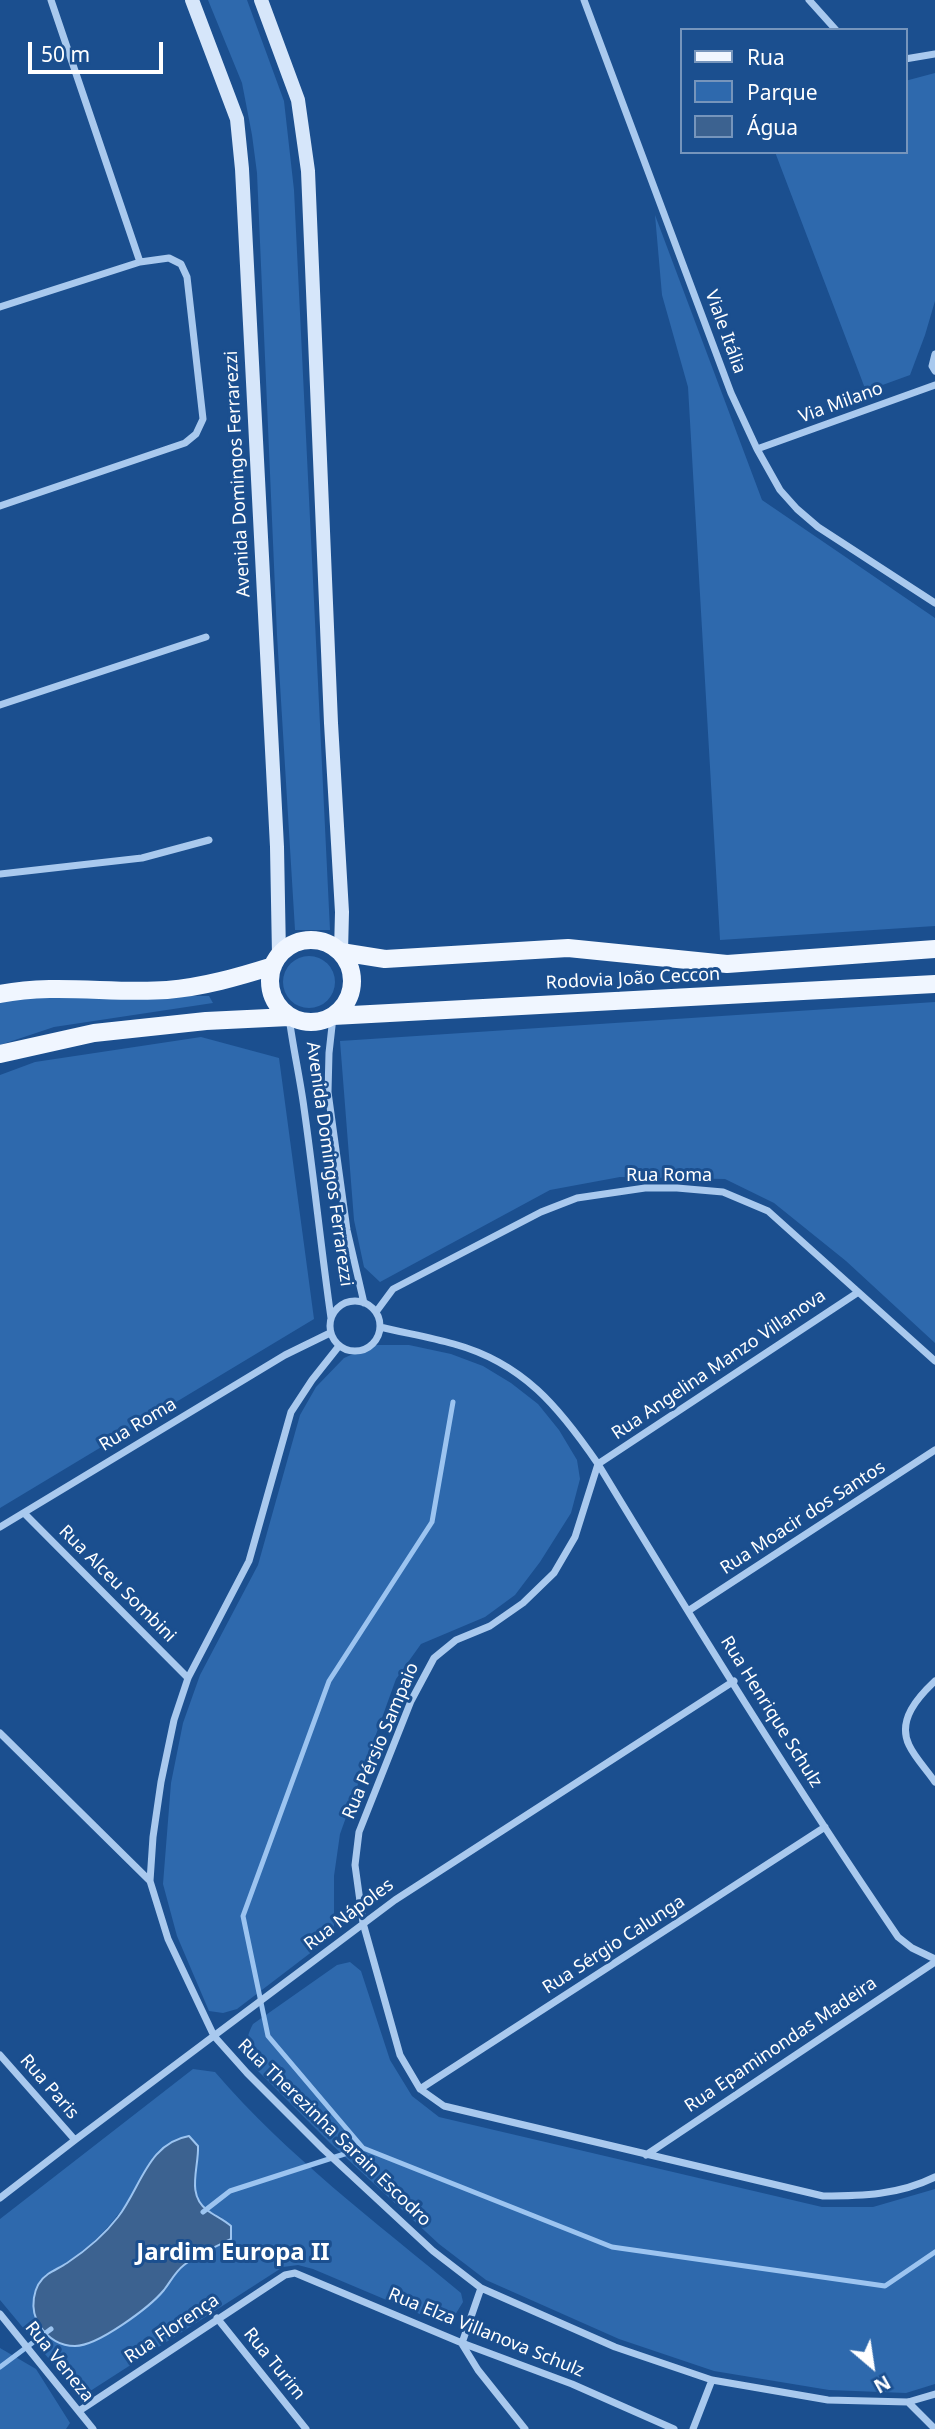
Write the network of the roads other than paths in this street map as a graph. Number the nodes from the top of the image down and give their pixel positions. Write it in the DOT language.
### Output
graph roads {
  1 [pos="51,0"];
  2 [pos="192,0"];
  3 [pos="261,0"];
  4 [pos="584,0"];
  5 [pos="809,0"];
  6 [pos="834,28"];
  7 [pos="935,54"];
  8 [pos="907,59"];
  9 [pos="140,262"];
  10 [pos="0,306"];
  11 [pos="935,354"];
  12 [pos="935,371"];
  13 [pos="935,385"];
  14 [pos="757,449"];
  15 [pos="0,506"];
  16 [pos="935,603"];
  17 [pos="206,637"];
  18 [pos="0,705"];
  19 [pos="209,840"];
  20 [pos="0,874"];
  21 [pos="935,949"];
  22 [pos="341,952"];
  23 [pos="276,960"];
  24 [pos="935,984"];
  25 [pos="0,994"];
  26 [pos="333,1016"];
  27 [pos="289,1017"];
  28 [pos="0,1054"];
  29 [pos="857,1293"];
  30 [pos="364,1303"];
  31 [pos="376,1312"];
  32 [pos="331,1318"];
  33 [pos="380,1327"];
  34 [pos="330,1333"];
  35 [pos="339,1346"];
  36 [pos="935,1361"];
  37 [pos="935,1450"];
  38 [pos="598,1464"];
  39 [pos="24,1513"];
  40 [pos="0,1527"];
  41 [pos="688,1611"];
  42 [pos="188,1678"];
  43 [pos="734,1681"];
  44 [pos="935,1681"];
  45 [pos="0,1733"];
  46 [pos="935,1782"];
  47 [pos="825,1828"];
  48 [pos="150,1881"];
  49 [pos="363,1923"];
  50 [pos="935,1961"];
  51 [pos="214,2036"];
  52 [pos="0,2055"];
  53 [pos="420,2088"];
  54 [pos="75,2140"];
  55 [pos="646,2155"];
  56 [pos="935,2177"];
  57 [pos="0,2198"];
  58 [pos="285,2275"];
  59 [pos="481,2288"];
  60 [pos="0,2314"];
  61 [pos="217,2318"];
  62 [pos="461,2343"];
  63 [pos="712,2381"];
  64 [pos="935,2393"];
  65 [pos="908,2403"];
  66 [pos="79,2411"];
  67 [pos="93,2429"];
  68 [pos="306,2429"];
  69 [pos="525,2429"];
  70 [pos="674,2429"];
  71 [pos="693,2429"];
  72 [pos="935,2429"];
  1 -- 9 [label="street"];
  2 -- 23 [label="main road, Avenida Domingos Ferrarezzi"];
  3 -- 22 [label="main road"];
  4 -- 14 [label="street, Viale Itália"];
  5 -- 6 [label="street"];
  7 -- 8 [label="street"];
  9 -- 10 [label="street"];
  9 -- 15 [label="street"];
  11 -- 12 [label="street"];
  13 -- 14 [label="street, Via Milano"];
  14 -- 16 [label="street, Viale Itália"];
  17 -- 18 [label="street"];
  19 -- 20 [label="street"];
  21 -- 22 [label="main road, Rodovia João Ceccon"];
  22 -- 23 [label="main road"];
  22 -- 26 [label="main road"];
  23 -- 25 [label="main road"];
  23 -- 27 [label="main road"];
  24 -- 26 [label="main road, Rodovia João Ceccon"];
  26 -- 27 [label="main road"];
  26 -- 30 [label="street, Avenida Domingos Ferrarezzi"];
  27 -- 28 [label="main road"];
  27 -- 32 [label="street, Avenida Domingos Ferrarezzi"];
  29 -- 31 [label="street, Rua Roma"];
  29 -- 36 [label="street, Rua Roma"];
  29 -- 38 [label="street, Rua Angelina Manzo Villanova"];
  30 -- 31 [label="street"];
  30 -- 32 [label="street"];
  31 -- 33 [label="street"];
  32 -- 34 [label="street"];
  33 -- 35 [label="street"];
  33 -- 38 [label="street"];
  34 -- 35 [label="street"];
  34 -- 39 [label="street, Rua Roma"];
  35 -- 42 [label="street, Rua Therezinha Sarain Escodro"];
  37 -- 41 [label="street, Rua Moacir dos Santos"];
  38 -- 41 [label="street, Rua Henrique Schulz"];
  38 -- 49 [label="street, Rua Pérsio Sampaio"];
  39 -- 40 [label="street, Rua Roma"];
  39 -- 42 [label="street, Rua Alceu Sombini"];
  41 -- 43 [label="street, Rua Henrique Schulz"];
  42 -- 48 [label="street, Rua Therezinha Sarain Escodro"];
  43 -- 47 [label="street, Rua Henrique Schulz"];
  43 -- 49 [label="street, Rua Nápoles"];
  44 -- 46 [label="street"];
  45 -- 48 [label="street"];
  47 -- 50 [label="street, Rua Henrique Schulz"];
  47 -- 53 [label="street, Rua Sérgio Calunga"];
  48 -- 51 [label="street, Rua Therezinha Sarain Escodro"];
  49 -- 51 [label="street, Rua Nápoles"];
  49 -- 53 [label="street, Rua Pérsio Sampaio"];
  50 -- 55 [label="street, Rua Epaminondas Madeira"];
  51 -- 54 [label="street, Rua Nápoles"];
  51 -- 59 [label="street, Rua Therezinha Sarain Escodro"];
  52 -- 54 [label="street, Rua Paris"];
  53 -- 55 [label="street, Rua Pérsio Sampaio"];
  54 -- 57 [label="street, Rua Nápoles"];
  55 -- 56 [label="street, Rua Pérsio Sampaio"];
  58 -- 61 [label="street, Rua Florença"];
  58 -- 62 [label="street, Rua Elza Villanova Schulz"];
  59 -- 62 [label="street"];
  59 -- 63 [label="street, Rua Therezinha Sarain Escodro"];
  60 -- 66 [label="street, Rua Veneza"];
  61 -- 66 [label="street, Rua Florença"];
  61 -- 68 [label="street, Rua Turim"];
  62 -- 69 [label="street"];
  62 -- 70 [label="street, Rua Elza Villanova Schulz"];
  63 -- 65 [label="street, Rua Therezinha Sarain Escodro"];
  63 -- 71 [label="street"];
  64 -- 65 [label="street, Rua Therezinha Sarain Escodro"];
  65 -- 72 [label="street"];
  66 -- 67 [label="street, Rua Veneza"];
}
